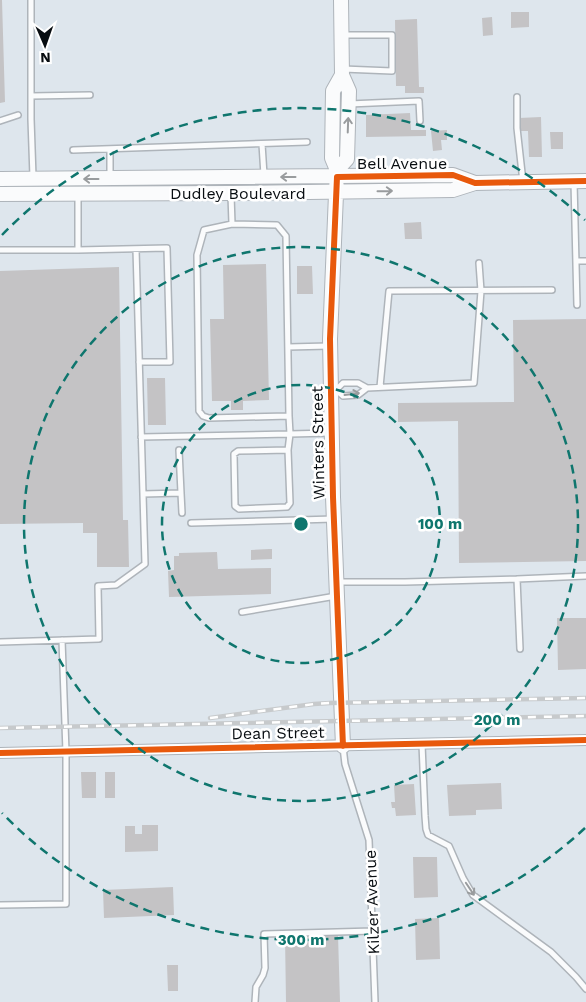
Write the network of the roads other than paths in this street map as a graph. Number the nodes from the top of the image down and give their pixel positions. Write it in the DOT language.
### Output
graph roads {
  1 [pos="31,0"];
  2 [pos="341,0"];
  3 [pos="342,35"];
  4 [pos="342,72"];
  5 [pos="90,95"];
  6 [pos="31,96"];
  7 [pos="517,97"];
  8 [pos="348,104"];
  9 [pos="18,115"];
  10 [pos="0,121"];
  11 [pos="420,121"];
  12 [pos="307,142"];
  13 [pos="262,144"];
  14 [pos="110,148"];
  15 [pos="73,150"];
  16 [pos="337,173"];
  17 [pos="264,178"];
  18 [pos="0,179"];
  19 [pos="33,179"];
  20 [pos="110,179"];
  21 [pos="580,181"];
  22 [pos="523,182"];
  23 [pos="475,183"];
  24 [pos="336,192"];
  25 [pos="231,193"];
  26 [pos="0,194"];
  27 [pos="78,194"];
  28 [pos="232,224"];
  29 [pos="136,249"];
  30 [pos="0,250"];
  31 [pos="78,250"];
  32 [pos="577,261"];
  33 [pos="586,261"];
  34 [pos="479,263"];
  35 [pos="552,290"];
  36 [pos="481,291"];
  37 [pos="577,305"];
  38 [pos="330,346"];
  39 [pos="288,347"];
  40 [pos="139,362"];
  41 [pos="380,387"];
  42 [pos="367,388"];
  43 [pos="334,390"];
  44 [pos="289,416"];
  45 [pos="332,433"];
  46 [pos="290,434"];
  47 [pos="141,437"];
  48 [pos="179,450"];
  49 [pos="288,450"];
  50 [pos="181,493"];
  51 [pos="142,494"];
  52 [pos="182,513"];
  53 [pos="334,519"];
  54 [pos="191,523"];
  55 [pos="586,576"];
  56 [pos="517,579"];
  57 [pos="336,582"];
  58 [pos="337,596"];
  59 [pos="242,612"];
  60 [pos="62,640"];
  61 [pos="0,642"];
  62 [pos="520,649"];
  63 [pos="586,740"];
  64 [pos="422,744"];
  65 [pos="343,746"];
  66 [pos="66,752"];
  67 [pos="0,753"];
  68 [pos="0,905"];
  69 [pos="372,931"];
  70 [pos="586,989"];
  71 [pos="256,1002"];
  72 [pos="375,1002"];
  1 -- 6 [label="lane"];
  2 -- 3 [label="main road, Winters Street"];
  3 -- 4 [label="main road, Winters Street"];
  3 -- 4 [label="lane"];
  4 -- 8 [label="main road, Winters Street"];
  4 -- 16 [label="main road, Winters Street"];
  5 -- 6 [label="lane"];
  6 -- 19 [label="lane"];
  7 -- 22 [label="lane"];
  8 -- 11 [label="lane"];
  16 -- 8 [label="main road, Winters Street, one-way"];
  9 -- 10 [label="lane"];
  12 -- 13 [label="lane"];
  13 -- 14 [label="lane"];
  13 -- 17 [label="lane"];
  14 -- 15 [label="lane"];
  14 -- 20 [label="lane"];
  16 -- 17 [label="main road, Dudley Boulevard, one-way"];
  16 -- 23 [label="main road, Bell Avenue"];
  16 -- 24 [label="main road, Winters Street"];
  17 -- 20 [label="main road, Dudley Boulevard"];
  18 -- 19 [label="main road, Dudley Boulevard"];
  20 -- 19 [label="main road, Dudley Boulevard, one-way"];
  21 -- 22 [label="main road, Bell Avenue"];
  21 -- 32 [label="lane"];
  22 -- 23 [label="main road, Bell Avenue"];
  24 -- 23 [label="main road, Dudley Boulevard, one-way"];
  24 -- 25 [label="main road, Dudley Boulevard"];
  24 -- 38 [label="main road, Winters Street"];
  25 -- 27 [label="main road, Dudley Boulevard"];
  25 -- 28 [label="lane"];
  26 -- 27 [label="main road, Dudley Boulevard"];
  27 -- 31 [label="lane"];
  28 -- 39 [label="lane"];
  28 -- 44 [label="lane"];
  29 -- 31 [label="lane"];
  29 -- 40 [label="lane"];
  29 -- 40 [label="lane"];
  30 -- 31 [label="lane"];
  32 -- 33 [label="lane"];
  32 -- 37 [label="lane"];
  34 -- 36 [label="lane"];
  35 -- 36 [label="lane"];
  36 -- 41 [label="lane"];
  36 -- 41 [label="lane"];
  38 -- 39 [label="lane"];
  38 -- 43 [label="main road, Winters Street"];
  39 -- 44 [label="lane"];
  40 -- 47 [label="lane"];
  41 -- 42 [label="lane"];
  42 -- 43 [label="lane"];
  43 -- 42 [label="lane, one-way"];
  43 -- 45 [label="main road, Winters Street"];
  44 -- 46 [label="lane"];
  45 -- 46 [label="lane"];
  45 -- 53 [label="main road, Winters Street"];
  46 -- 47 [label="lane"];
  46 -- 49 [label="lane"];
  47 -- 51 [label="lane"];
  48 -- 50 [label="lane"];
  49 -- 49 [label="lane"];
  50 -- 51 [label="lane"];
  50 -- 52 [label="lane"];
  51 -- 60 [label="lane"];
  53 -- 54 [label="lane"];
  53 -- 57 [label="main road, Winters Street"];
  55 -- 56 [label="lane"];
  56 -- 57 [label="lane"];
  56 -- 62 [label="lane"];
  57 -- 58 [label="main road, Winters Street"];
  58 -- 59 [label="lane"];
  58 -- 65 [label="main road, Winters Street"];
  60 -- 61 [label="lane"];
  60 -- 66 [label="lane"];
  63 -- 64 [label="street, Dean Street"];
  64 -- 65 [label="street, Dean Street"];
  64 -- 70 [label="lane, one-way"];
  65 -- 66 [label="street, Dean Street"];
  65 -- 69 [label="lane, Kilzer Avenue"];
  66 -- 67 [label="street, Dean Street"];
  66 -- 68 [label="lane"];
  69 -- 71 [label="lane"];
  69 -- 72 [label="lane, Kilzer Avenue"];
}
